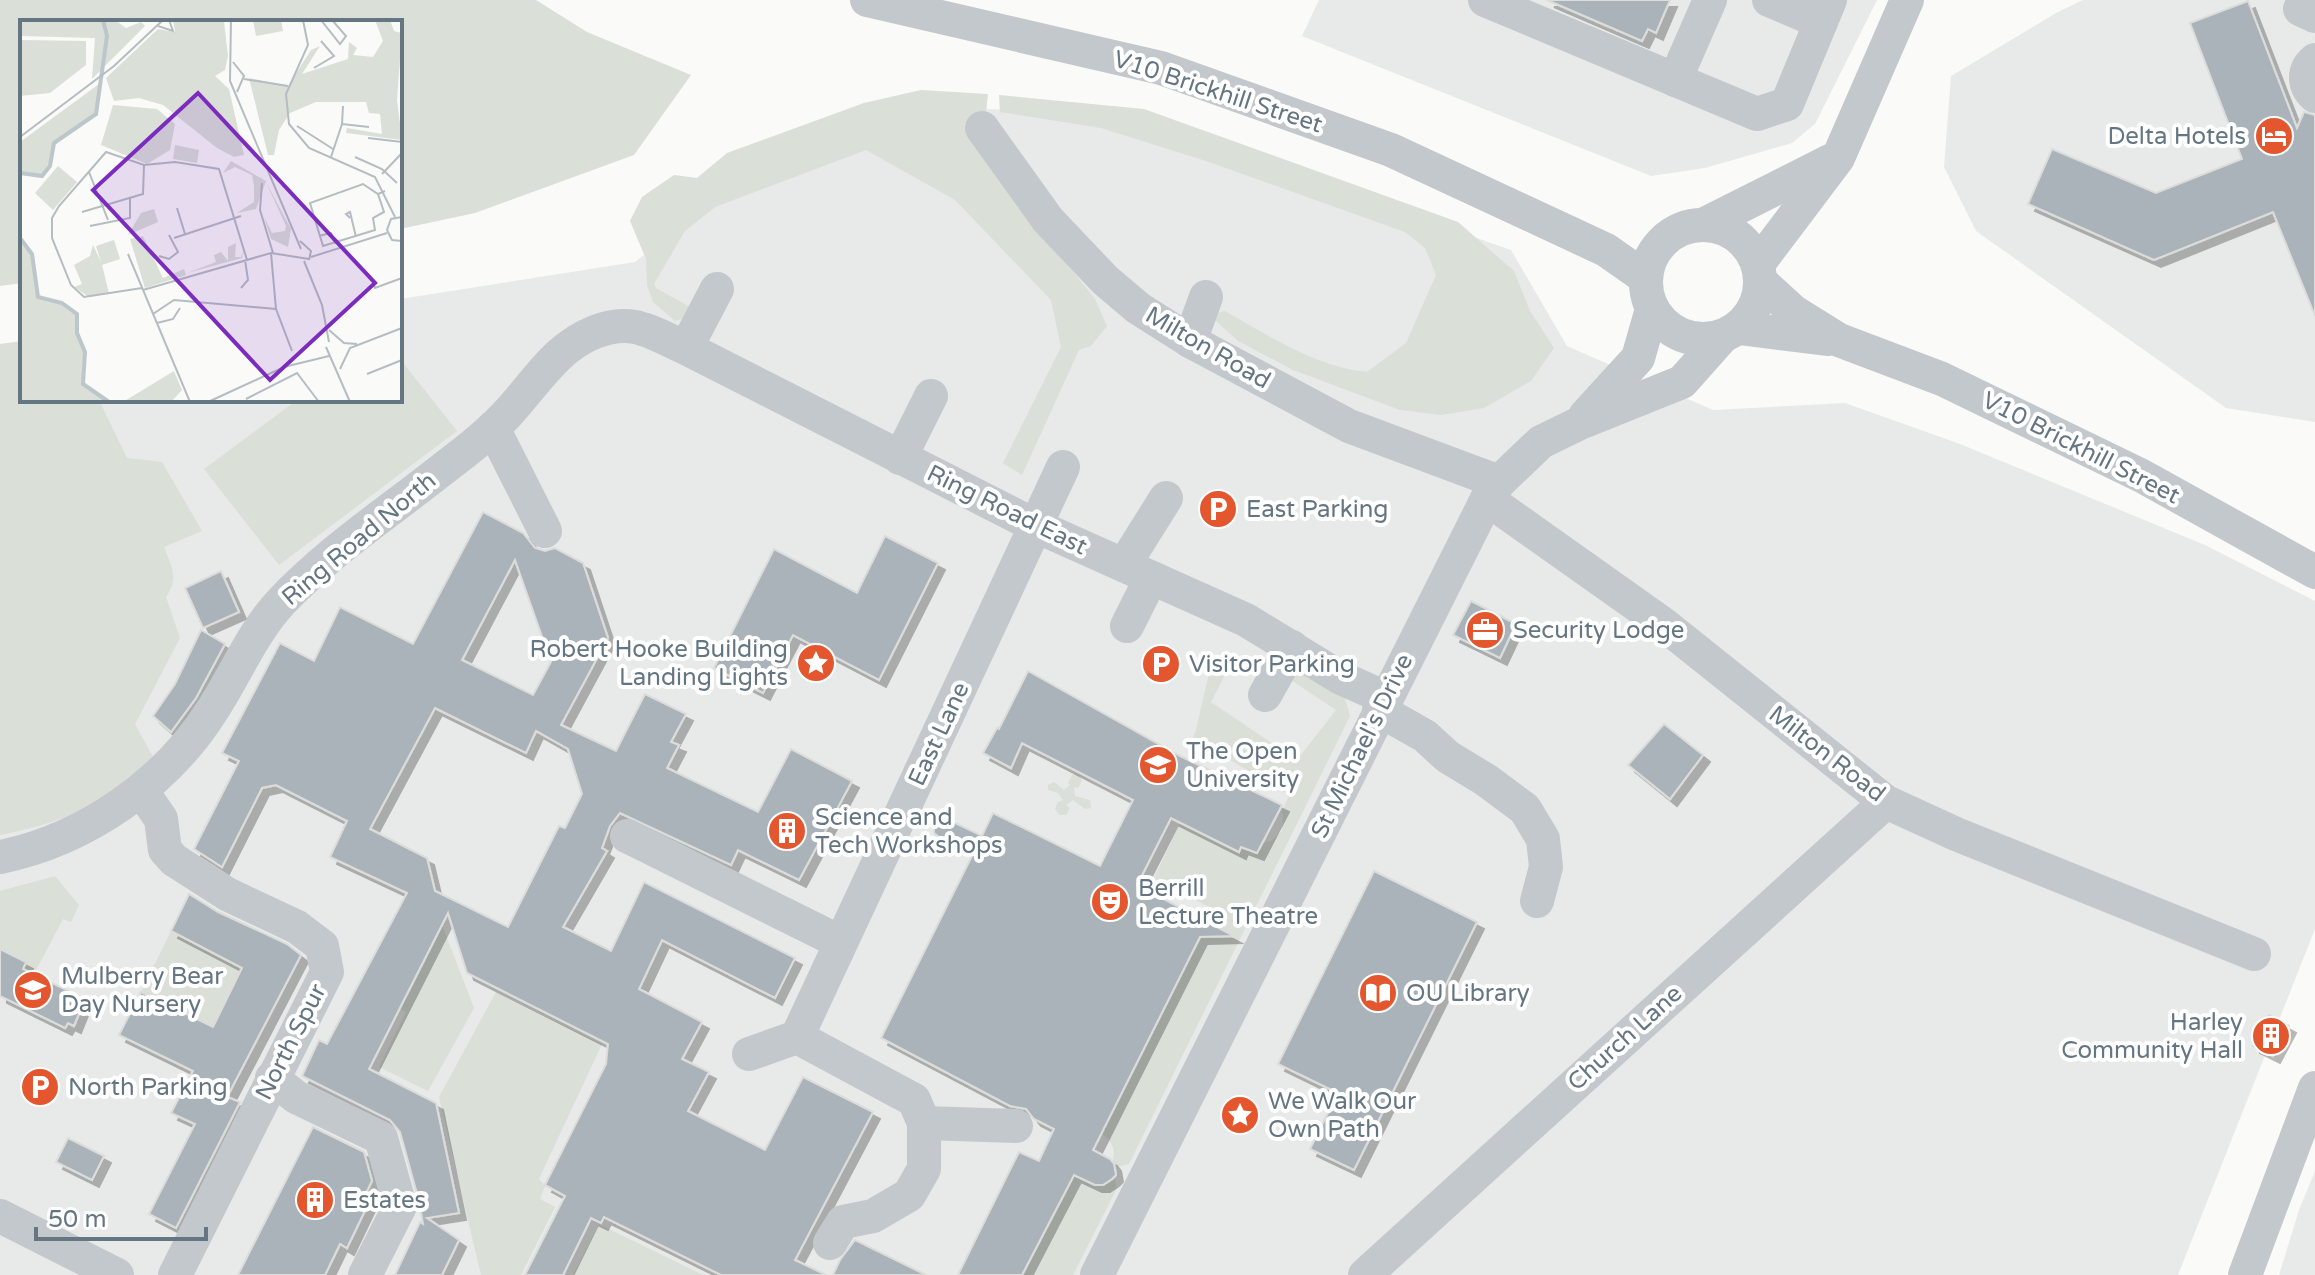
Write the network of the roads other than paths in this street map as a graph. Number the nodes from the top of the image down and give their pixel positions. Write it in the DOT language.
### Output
graph roads {
  1 [pos="867,0"];
  2 [pos="1485,0"];
  3 [pos="1710,0"];
  4 [pos="1769,0"];
  5 [pos="1907,0"];
  6 [pos="1825,11"];
  7 [pos="2315,60"];
  8 [pos="1675,80"];
  9 [pos="2315,96"];
  10 [pos="982,128"];
  11 [pos="1838,158"];
  12 [pos="1556,225"];
  13 [pos="1703,225"];
  14 [pos="1664,240"];
  15 [pos="1760,273"];
  16 [pos="717,289"];
  17 [pos="1649,293"];
  18 [pos="1206,297"];
  19 [pos="627,323"];
  20 [pos="1731,332"];
  21 [pos="1839,340"];
  22 [pos="1190,341"];
  23 [pos="686,348"];
  24 [pos="931,396"];
  25 [pos="1580,423"];
  26 [pos="493,428"];
  27 [pos="900,458"];
  28 [pos="1063,467"];
  29 [pos="1493,490"];
  30 [pos="1166,498"];
  31 [pos="1036,526"];
  32 [pos="545,531"];
  33 [pos="2302,565"];
  34 [pos="1138,572"];
  35 [pos="1127,626"];
  36 [pos="1292,647"];
  37 [pos="1265,695"];
  38 [pos="1382,704"];
  39 [pos="141,790"];
  40 [pos="1886,802"];
  41 [pos="627,836"];
  42 [pos="0,857"];
  43 [pos="1537,901"];
  44 [pos="840,942"];
  45 [pos="2254,954"];
  46 [pos="797,1037"];
  47 [pos="749,1054"];
  48 [pos="272,1078"];
  49 [pos="2315,1088"];
  50 [pos="924,1123"];
  51 [pos="1016,1126"];
  52 [pos="0,1216"];
  53 [pos="830,1243"];
  54 [pos="117,1275"];
  55 [pos="175,1275"];
  56 [pos="365,1275"];
  57 [pos="1097,1275"];
  58 [pos="1365,1275"];
  59 [pos="2245,1275"];
  1 -- 12 [label="street, V10 Brickhill Street"];
  2 -- 8 [label="street"];
  3 -- 8 [label="street"];
  4 -- 6 [label="street"];
  5 -- 11 [label="street"];
  6 -- 8 [label="street"];
  7 -- 9 [label="street"];
  10 -- 22 [label="street, Milton Road"];
  11 -- 13 [label="street"];
  11 -- 15 [label="street"];
  12 -- 14 [label="street, V10 Brickhill Street"];
  12 -- 17 [label="street, V10 Brickhill Street"];
  13 -- 14 [label="street"];
  13 -- 15 [label="street"];
  14 -- 17 [label="street"];
  15 -- 20 [label="street"];
  15 -- 21 [label="street, V10 Brickhill Street"];
  16 -- 23 [label="street"];
  17 -- 20 [label="street"];
  17 -- 25 [label="street, St Michael's Drive"];
  18 -- 22 [label="street"];
  19 -- 23 [label="street, Ring Road East"];
  19 -- 26 [label="street, Ring Road North"];
  20 -- 21 [label="street, V10 Brickhill Street"];
  20 -- 25 [label="street, St Michael's Drive"];
  21 -- 33 [label="street, V10 Brickhill Street"];
  22 -- 29 [label="street, Milton Road"];
  23 -- 27 [label="street, Ring Road East"];
  24 -- 27 [label="street"];
  25 -- 29 [label="street, St Michael's Drive"];
  26 -- 32 [label="street"];
  26 -- 39 [label="street, Ring Road North"];
  27 -- 31 [label="street, Ring Road East"];
  28 -- 31 [label="street, East Lane"];
  29 -- 38 [label="street, St Michael's Drive"];
  29 -- 40 [label="street, Milton Road"];
  30 -- 34 [label="street"];
  31 -- 34 [label="street, Ring Road East"];
  31 -- 44 [label="street, East Lane"];
  34 -- 35 [label="street"];
  34 -- 36 [label="street, Ring Road East"];
  36 -- 37 [label="street"];
  36 -- 38 [label="street, Ring Road East"];
  38 -- 43 [label="street, Ring Road East"];
  38 -- 57 [label="street, St Michael's Drive"];
  39 -- 42 [label="street, Ring Road North"];
  39 -- 48 [label="street, North Spur"];
  40 -- 45 [label="street, Milton Road"];
  40 -- 58 [label="street, Church Lane"];
  41 -- 44 [label="street"];
  44 -- 46 [label="street, East Lane"];
  46 -- 47 [label="street"];
  46 -- 50 [label="street"];
  48 -- 55 [label="street, North Spur"];
  48 -- 56 [label="street"];
  49 -- 59 [label="street"];
  50 -- 51 [label="street"];
  50 -- 53 [label="street"];
  52 -- 54 [label="street"];
}
